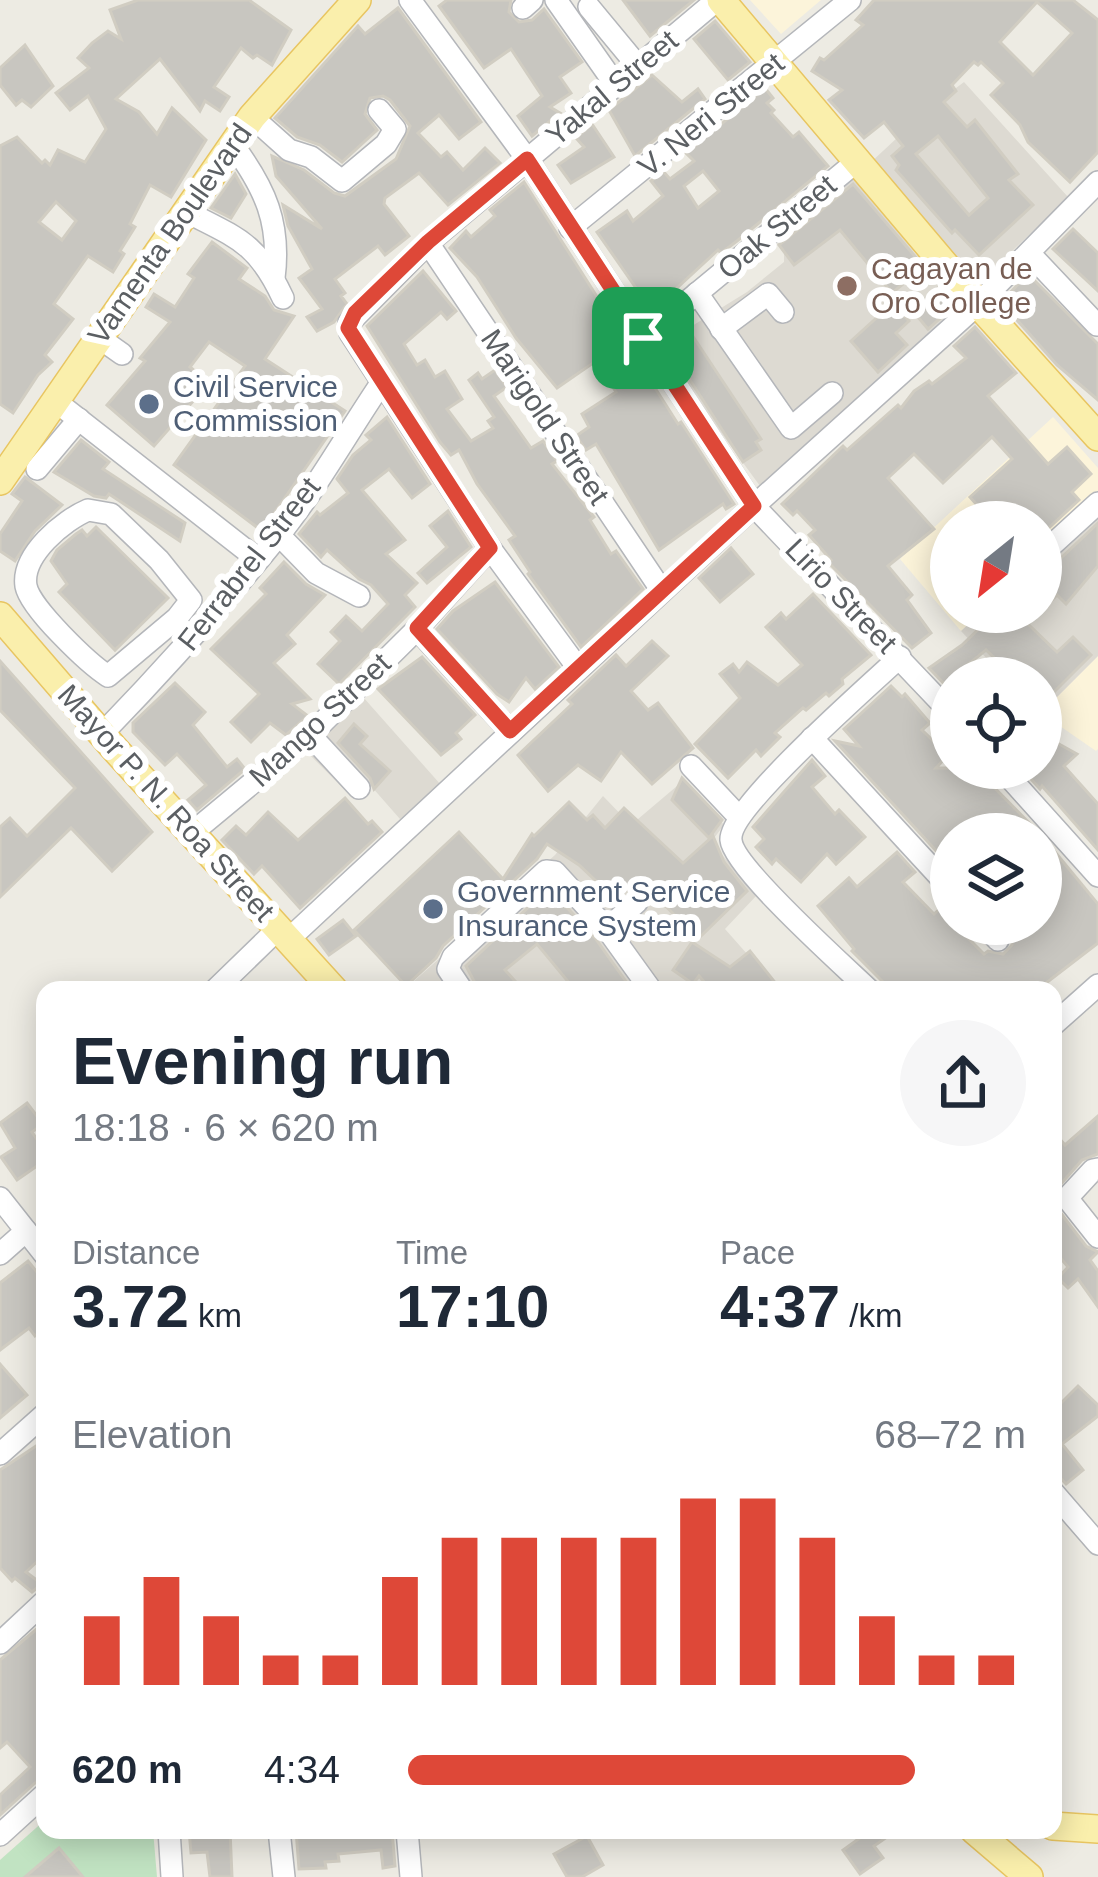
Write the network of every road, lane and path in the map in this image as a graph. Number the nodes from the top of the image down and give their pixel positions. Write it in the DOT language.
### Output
graph roads {
  1 [pos="410,0"];
  2 [pos="556,0"];
  3 [pos="719,0"];
  4 [pos="850,0"];
  5 [pos="347,4"];
  6 [pos="589,8"];
  7 [pos="638,65"];
  8 [pos="775,65"];
  9 [pos="615,84"];
  10 [pos="379,110"];
  11 [pos="252,118"];
  12 [pos="233,145"];
  13 [pos="527,159"];
  14 [pos="856,162"];
  15 [pos="1098,182"];
  16 [pos="185,211"];
  17 [pos="570,228"];
  18 [pos="428,242"];
  19 [pos="1029,253"];
  20 [pos="697,293"];
  21 [pos="978,304"];
  22 [pos="783,312"];
  23 [pos="1097,325"];
  24 [pos="721,329"];
  25 [pos="98,338"];
  26 [pos="643,338"];
  27 [pos="122,354"];
  28 [pos="382,382"];
  29 [pos="832,393"];
  30 [pos="54,400"];
  31 [pos="79,419"];
  32 [pos="1098,437"];
  33 [pos="38,469"];
  34 [pos="0,481"];
  35 [pos="1098,503"];
  36 [pos="754,506"];
  37 [pos="279,536"];
  38 [pos="1062,536"];
  39 [pos="490,548"];
  40 [pos="256,558"];
  41 [pos="662,591"];
  42 [pos="358,596"];
  43 [pos="0,616"];
  44 [pos="417,628"];
  45 [pos="0,644"];
  46 [pos="76,647"];
  47 [pos="900,657"];
  48 [pos="578,668"];
  49 [pos="40,678"];
  50 [pos="930,690"];
  51 [pos="510,731"];
  52 [pos="310,735"];
  53 [pos="812,738"];
  54 [pos="108,745"];
  55 [pos="691,766"];
  56 [pos="359,788"];
  57 [pos="1019,789"];
  58 [pos="739,817"];
  59 [pos="203,845"];
  60 [pos="930,866"];
  61 [pos="1098,876"];
  62 [pos="637,902"];
  63 [pos="607,929"];
  64 [pos="299,949"];
  65 [pos="233,981"];
  66 [pos="326,981"];
  67 [pos="456,981"];
  68 [pos="645,981"];
  69 [pos="860,981"];
  70 [pos="1098,985"];
  71 [pos="1062,1017"];
  72 [pos="1098,1169"];
  73 [pos="0,1198"];
  74 [pos="26,1231"];
  75 [pos="1098,1237"];
  76 [pos="36,1244"];
  77 [pos="0,1254"];
  78 [pos="36,1422"];
  79 [pos="0,1454"];
  80 [pos="1062,1502"];
  81 [pos="1098,1544"];
  82 [pos="36,1609"];
  83 [pos="0,1643"];
  84 [pos="36,1802"];
  85 [pos="1062,1827"];
  86 [pos="1098,1829"];
  87 [pos="0,1835"];
  88 [pos="170,1839"];
  89 [pos="280,1839"];
  90 [pos="408,1839"];
  91 [pos="985,1839"];
  92 [pos="172,1877"];
  93 [pos="284,1877"];
  94 [pos="412,1877"];
  95 [pos="1029,1877"];
  1 -- 13 [label="street, Lirio Street"];
  2 -- 9 [label="street"];
  3 -- 7 [label="street, Yakal Street"];
  3 -- 8 [label="main road"];
  4 -- 8 [label="street, V. Neri Street"];
  5 -- 11 [label="main road, Vamenta Boulevard"];
  6 -- 7 [label="street"];
  7 -- 9 [label="street, Yakal Street"];
  8 -- 14 [label="main road"];
  8 -- 17 [label="street, V. Neri Street"];
  9 -- 13 [label="street, Yakal Street"];
  10 -- 11 [label="street"];
  11 -- 12 [label="main road, Vamenta Boulevard"];
  12 -- 16 [label="main road, Vamenta Boulevard"];
  12 -- 16 [label="street"];
  13 -- 17 [label="street, Lirio Street"];
  13 -- 18 [label="street, Yakal Street"];
  14 -- 20 [label="street, Oak Street"];
  14 -- 21 [label="main road"];
  15 -- 19 [label="street"];
  16 -- 25 [label="main road, Vamenta Boulevard"];
  17 -- 26 [label="street, Lirio Street"];
  18 -- 28 [label="street, Yakal Street"];
  18 -- 41 [label="street, Marigold Street"];
  19 -- 21 [label="street"];
  19 -- 23 [label="street"];
  20 -- 24 [label="street"];
  20 -- 26 [label="street, Oak Street"];
  21 -- 32 [label="main road"];
  21 -- 36 [label="street"];
  22 -- 24 [label="street"];
  24 -- 29 [label="street"];
  25 -- 27 [label="street"];
  25 -- 30 [label="main road, Vamenta Boulevard"];
  26 -- 36 [label="street, Lirio Street"];
  28 -- 37 [label="street, Ferrabrel Street"];
  28 -- 39 [label="street"];
  30 -- 31 [label="street"];
  30 -- 34 [label="main road, Vamenta Boulevard"];
  31 -- 33 [label="street"];
  31 -- 40 [label="street"];
  35 -- 38 [label="street"];
  36 -- 41 [label="street"];
  36 -- 47 [label="street, Lirio Street"];
  37 -- 40 [label="street, Ferrabrel Street"];
  37 -- 42 [label="street"];
  39 -- 44 [label="street, Mango Street"];
  39 -- 48 [label="street"];
  40 -- 54 [label="street, Ferrabrel Street"];
  41 -- 48 [label="street"];
  43 -- 49 [label="main road, Mayor P. N. Roa Street"];
  44 -- 51 [label="street"];
  44 -- 52 [label="street, Mango Street"];
  45 -- 49 [label="main road"];
  46 -- 46 [label="street"];
  46 -- 49 [label="street"];
  47 -- 50 [label="street, Lirio Street"];
  47 -- 53 [label="street"];
  48 -- 51 [label="street"];
  49 -- 54 [label="main road, Mayor P. N. Roa Street"];
  51 -- 64 [label="street"];
  52 -- 56 [label="street"];
  52 -- 59 [label="street, Mango Street"];
  53 -- 58 [label="street"];
  53 -- 60 [label="street"];
  54 -- 59 [label="main road, Mayor P. N. Roa Street"];
  55 -- 58 [label="street"];
  57 -- 61 [label="street"];
  58 -- 69 [label="street"];
  59 -- 64 [label="main road, Mayor P. N. Roa Street"];
  62 -- 63 [label="street"];
  63 -- 67 [label="street"];
  63 -- 68 [label="street"];
  64 -- 65 [label="street"];
  64 -- 66 [label="main road, Mayor P. N. Roa Street"];
  70 -- 71 [label="street"];
  72 -- 75 [label="street"];
  73 -- 74 [label="street"];
  74 -- 76 [label="street"];
  74 -- 77 [label="street"];
  78 -- 79 [label="street"];
  80 -- 81 [label="street"];
  82 -- 83 [label="street"];
  84 -- 87 [label="street"];
  85 -- 86 [label="main road"];
  88 -- 92 [label="street"];
  89 -- 93 [label="street"];
  90 -- 94 [label="street"];
  91 -- 95 [label="main road"];
}
